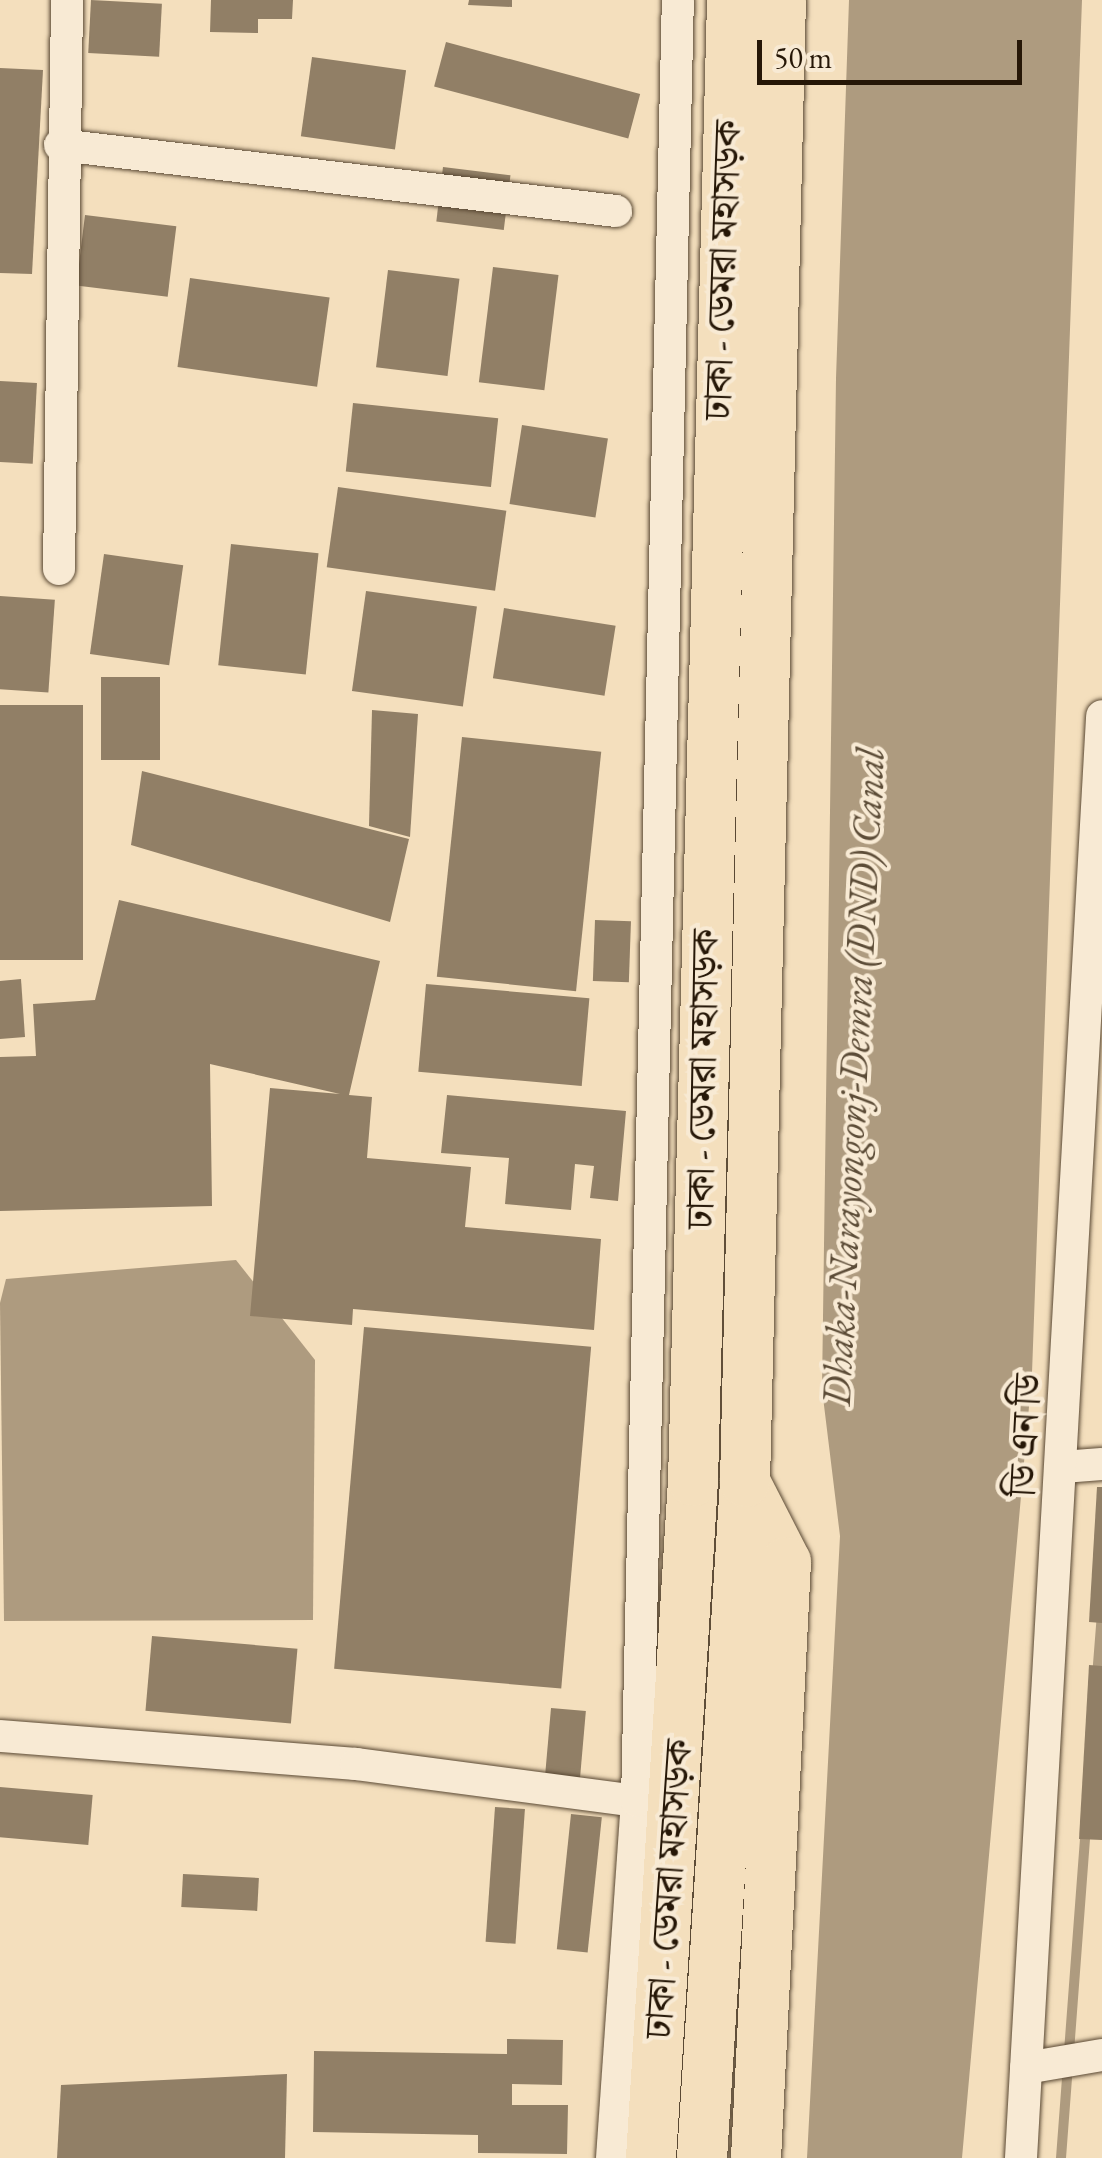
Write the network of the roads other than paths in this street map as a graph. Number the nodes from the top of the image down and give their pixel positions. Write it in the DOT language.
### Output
graph roads {
  1 [pos="66,0"];
  2 [pos="678,0"];
  3 [pos="732,0"];
  4 [pos="781,0"];
  5 [pos="60,144"];
  6 [pos="616,211"];
  7 [pos="59,569"];
  8 [pos="1102,716"];
  9 [pos="1102,1464"];
  10 [pos="1062,1467"];
  11 [pos="744,1482"];
  12 [pos="0,1736"];
  13 [pos="637,1801"];
  14 [pos="1102,2054"];
  15 [pos="1026,2068"];
  16 [pos="612,2158"];
  17 [pos="651,2158"];
  18 [pos="702,2158"];
  19 [pos="756,2158"];
  20 [pos="1021,2158"];
  1 -- 5 [label="street"];
  2 -- 13 [label="street"];
  3 -- 17 [label="main road, ঢাকা - ডেমরা মহাসড়ক"];
  4 -- 11 [label="main road, ঢাকা - ডেমরা মহাসড়ক"];
  5 -- 6 [label="street"];
  5 -- 7 [label="street"];
  8 -- 10 [label="street, ডি এন ডি"];
  9 -- 10 [label="street"];
  10 -- 15 [label="street, ডি এন ডি"];
  11 -- 18 [label="main road, ঢাকা - ডেমরা মহাসড়ক"];
  11 -- 19 [label="main road"];
  12 -- 13 [label="street"];
  13 -- 16 [label="street"];
  14 -- 15 [label="street"];
  15 -- 20 [label="street, ডি এন ডি"];
}
